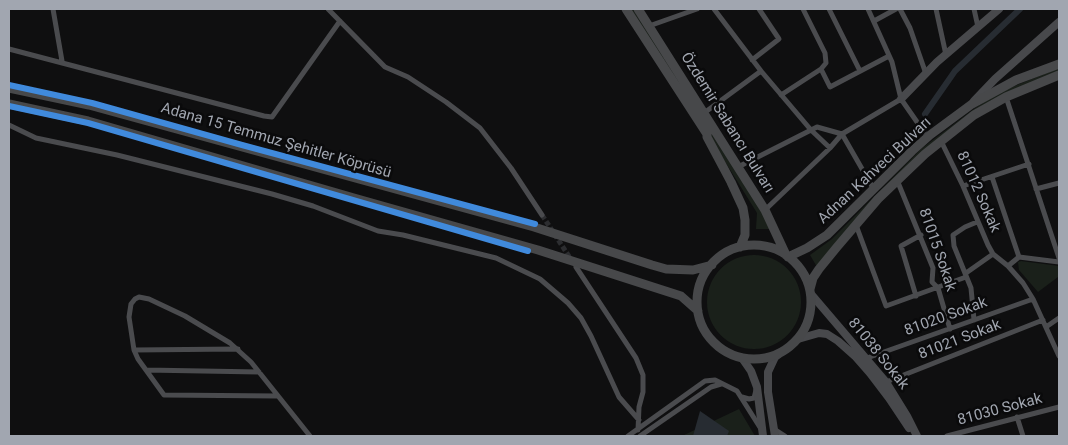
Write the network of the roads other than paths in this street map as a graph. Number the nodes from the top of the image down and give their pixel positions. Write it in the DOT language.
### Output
graph roads {
  1 [pos="53,9"];
  2 [pos="328,9"];
  3 [pos="626,9"];
  4 [pos="638,9"];
  5 [pos="697,9"];
  6 [pos="714,9"];
  7 [pos="759,9"];
  8 [pos="803,9"];
  9 [pos="829,9"];
  10 [pos="868,9"];
  11 [pos="898,9"];
  12 [pos="936,9"];
  13 [pos="974,9"];
  14 [pos="999,9"];
  15 [pos="340,21"];
  16 [pos="874,21"];
  17 [pos="1059,22"];
  18 [pos="649,26"];
  19 [pos="978,27"];
  20 [pos="9,49"];
  21 [pos="946,54"];
  22 [pos="889,56"];
  23 [pos="752,60"];
  24 [pos="62,62"];
  25 [pos="1059,64"];
  26 [pos="821,69"];
  27 [pos="761,71"];
  28 [pos="860,71"];
  29 [pos="926,74"];
  30 [pos="1059,75"];
  31 [pos="9,88"];
  32 [pos="781,95"];
  33 [pos="1006,97"];
  34 [pos="901,98"];
  35 [pos="9,104"];
  36 [pos="972,104"];
  37 [pos="704,113"];
  38 [pos="9,125"];
  39 [pos="810,130"];
  40 [pos="924,132"];
  41 [pos="842,134"];
  42 [pos="941,141"];
  43 [pos="830,148"];
  44 [pos="1029,164"];
  45 [pos="738,167"];
  46 [pos="992,177"];
  47 [pos="897,180"];
  48 [pos="1059,183"];
  49 [pos="963,186"];
  50 [pos="873,188"];
  51 [pos="1036,188"];
  52 [pos="764,210"];
  53 [pos="542,216"];
  54 [pos="977,222"];
  55 [pos="856,225"];
  56 [pos="921,235"];
  57 [pos="740,247"];
  58 [pos="993,254"];
  59 [pos="787,256"];
  60 [pos="1019,257"];
  61 [pos="1059,258"];
  62 [pos="1059,262"];
  63 [pos="712,265"];
  64 [pos="1008,266"];
  65 [pos="576,267"];
  66 [pos="966,275"];
  67 [pos="938,288"];
  68 [pos="811,291"];
  69 [pos="916,296"];
  70 [pos="1033,299"];
  71 [pos="698,311"];
  72 [pos="1059,318"];
  73 [pos="974,320"];
  74 [pos="1043,320"];
  75 [pos="1046,327"];
  76 [pos="950,329"];
  77 [pos="798,339"];
  78 [pos="238,349"];
  79 [pos="134,350"];
  80 [pos="779,354"];
  81 [pos="1059,356"];
  82 [pos="742,358"];
  83 [pos="867,358"];
  84 [pos="146,370"];
  85 [pos="259,372"];
  86 [pos="886,382"];
  87 [pos="724,384"];
  88 [pos="757,387"];
  89 [pos="277,396"];
  90 [pos="742,397"];
  91 [pos="1059,407"];
  92 [pos="1017,418"];
  93 [pos="639,420"];
  94 [pos="638,430"];
  95 [pos="775,433"];
  96 [pos="762,434"];
  97 [pos="310,436"];
  98 [pos="628,436"];
  99 [pos="640,436"];
  100 [pos="785,436"];
  101 [pos="913,436"];
  102 [pos="917,436"];
  103 [pos="947,436"];
  104 [pos="1023,436"];
  1 -- 24 [label="street"];
  2 -- 15 [label="street"];
  3 -- 57 [label="main road, Özdemir Sabancı Bulvarı"];
  4 -- 18 [label="main road, Özdemir Sabancı Bulvarı"];
  5 -- 18 [label="street"];
  6 -- 23 [label="street"];
  7 -- 23 [label="street"];
  8 -- 26 [label="street"];
  9 -- 28 [label="street"];
  10 -- 16 [label="street"];
  11 -- 16 [label="street"];
  11 -- 29 [label="street"];
  12 -- 21 [label="street"];
  13 -- 19 [label="street"];
  14 -- 19 [label="street"];
  15 -- 24 [label="street"];
  15 -- 53 [label="street"];
  16 -- 22 [label="street"];
  17 -- 36 [label="street"];
  18 -- 37 [label="main road, Özdemir Sabancı Bulvarı"];
  19 -- 21 [label="street"];
  20 -- 24 [label="street"];
  21 -- 29 [label="street"];
  22 -- 28 [label="street"];
  22 -- 34 [label="street"];
  23 -- 27 [label="street"];
  25 -- 36 [label="main road, Adnan Kahveci Bulvarı"];
  26 -- 28 [label="street"];
  26 -- 32 [label="street"];
  27 -- 32 [label="street"];
  27 -- 37 [label="street"];
  29 -- 34 [label="street"];
  30 -- 33 [label="main road, Adnan Kahveci Bulvarı"];
  31 -- 63 [label="main road, Adana 15 Temmuz Şehitler Köprüsü"];
  32 -- 39 [label="street"];
  33 -- 42 [label="main road, Adnan Kahveci Bulvarı"];
  33 -- 44 [label="street"];
  34 -- 40 [label="street"];
  34 -- 41 [label="street"];
  35 -- 71 [label="main road"];
  36 -- 50 [label="main road, Adnan Kahveci Bulvarı"];
  37 -- 45 [label="main road, Özdemir Sabancı Bulvarı"];
  38 -- 93 [label="street"];
  39 -- 41 [label="street"];
  39 -- 43 [label="street"];
  39 -- 45 [label="street"];
  41 -- 43 [label="street"];
  41 -- 50 [label="street"];
  42 -- 47 [label="main road, Adnan Kahveci Bulvarı"];
  42 -- 49 [label="street, 81012 Sokak"];
  43 -- 52 [label="street"];
  44 -- 46 [label="street"];
  44 -- 51 [label="street"];
  45 -- 52 [label="main road, Özdemir Sabancı Bulvarı"];
  46 -- 49 [label="street"];
  46 -- 60 [label="street"];
  47 -- 55 [label="main road, Adnan Kahveci Bulvarı"];
  47 -- 56 [label="street, 81015 Sokak"];
  48 -- 51 [label="street"];
  49 -- 54 [label="street, 81012 Sokak"];
  50 -- 59 [label="main road, Adnan Kahveci Bulvarı"];
  51 -- 61 [label="street"];
  52 -- 59 [label="main road, Özdemir Sabancı Bulvarı"];
  54 -- 58 [label="street, 81012 Sokak"];
  54 -- 66 [label="street"];
  55 -- 68 [label="main road, Adnan Kahveci Bulvarı"];
  55 -- 69 [label="street"];
  56 -- 67 [label="street, 81015 Sokak"];
  56 -- 69 [label="street"];
  57 -- 59 [label="main road"];
  57 -- 63 [label="main road"];
  58 -- 64 [label="street"];
  58 -- 66 [label="street"];
  59 -- 68 [label="main road"];
  60 -- 62 [label="street"];
  60 -- 64 [label="street"];
  63 -- 71 [label="main road"];
  64 -- 70 [label="street"];
  65 -- 93 [label="street"];
  66 -- 67 [label="street"];
  66 -- 73 [label="street"];
  67 -- 69 [label="street"];
  67 -- 76 [label="street, 81015 Sokak"];
  68 -- 77 [label="main road"];
  68 -- 83 [label="street, 81038 Sokak"];
  70 -- 73 [label="street, 81020 Sokak"];
  70 -- 74 [label="street"];
  71 -- 82 [label="main road"];
  72 -- 75 [label="street"];
  73 -- 76 [label="street, 81020 Sokak"];
  74 -- 75 [label="street"];
  74 -- 86 [label="street, 81021 Sokak"];
  75 -- 81 [label="street"];
  76 -- 83 [label="street, 81020 Sokak"];
  77 -- 80 [label="main road"];
  77 -- 101 [label="street, 81038 Sokak"];
  78 -- 79 [label="street"];
  78 -- 79 [label="street"];
  78 -- 85 [label="street"];
  79 -- 84 [label="street"];
  80 -- 82 [label="main road"];
  80 -- 95 [label="street"];
  82 -- 88 [label="street"];
  83 -- 86 [label="street, 81038 Sokak"];
  84 -- 85 [label="street"];
  84 -- 89 [label="street"];
  85 -- 89 [label="street"];
  86 -- 102 [label="street, 81038 Sokak"];
  87 -- 90 [label="street"];
  87 -- 94 [label="street"];
  87 -- 99 [label="street"];
  88 -- 90 [label="street"];
  88 -- 96 [label="street"];
  89 -- 97 [label="street"];
  90 -- 96 [label="street"];
  91 -- 92 [label="street, 81030 Sokak"];
  92 -- 103 [label="street, 81030 Sokak"];
  92 -- 104 [label="street"];
  93 -- 94 [label="street"];
  94 -- 98 [label="street"];
  95 -- 100 [label="street"];
}
